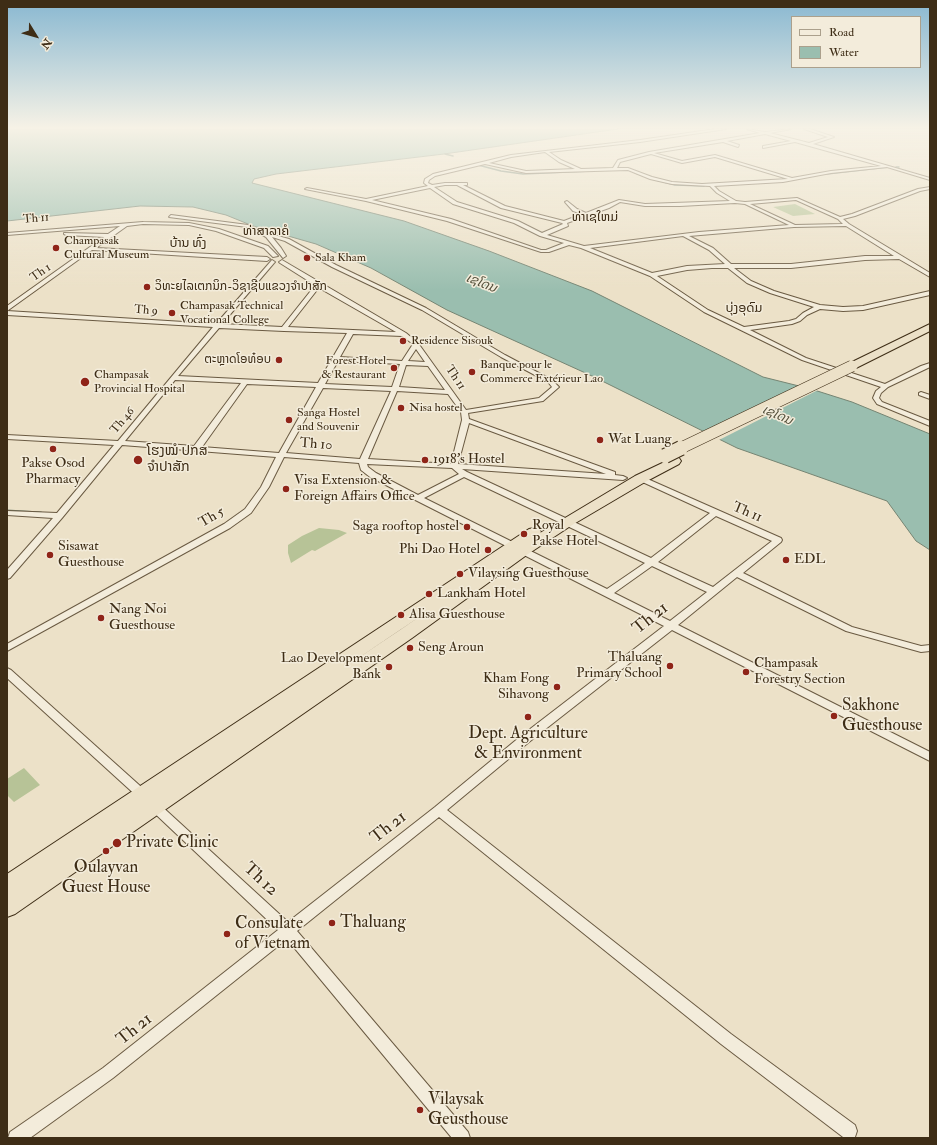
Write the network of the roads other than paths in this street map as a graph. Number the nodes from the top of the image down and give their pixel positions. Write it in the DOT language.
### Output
graph roads {
  1 [pos="426,182"];
  2 [pos="670,182"];
  3 [pos="746,182"];
  4 [pos="456,184"];
  5 [pos="466,184"];
  6 [pos="711,185"];
  7 [pos="431,187"];
  8 [pos="930,188"];
  9 [pos="307,189"];
  10 [pos="366,200"];
  11 [pos="567,202"];
  12 [pos="735,202"];
  13 [pos="745,203"];
  14 [pos="586,214"];
  15 [pos="171,216"];
  16 [pos="840,218"];
  17 [pos="564,222"];
  18 [pos="126,224"];
  19 [pos="847,225"];
  20 [pos="794,226"];
  21 [pos="51,230"];
  22 [pos="259,232"];
  23 [pos="7,234"];
  24 [pos="542,235"];
  25 [pos="684,235"];
  26 [pos="111,236"];
  27 [pos="569,243"];
  28 [pos="583,247"];
  29 [pos="92,249"];
  30 [pos="901,257"];
  31 [pos="271,259"];
  32 [pos="282,259"];
  33 [pos="729,266"];
  34 [pos="652,275"];
  35 [pos="930,275"];
  36 [pos="322,287"];
  37 [pos="930,293"];
  38 [pos="819,307"];
  39 [pos="7,309"];
  40 [pos="7,313"];
  41 [pos="218,326"];
  42 [pos="930,327"];
  43 [pos="284,329"];
  44 [pos="742,329"];
  45 [pos="351,332"];
  46 [pos="404,334"];
  47 [pos="930,334"];
  48 [pos="416,344"];
  49 [pos="336,359"];
  50 [pos="404,362"];
  51 [pos="430,364"];
  52 [pos="930,366"];
  53 [pos="855,368"];
  54 [pos="174,378"];
  55 [pos="245,382"];
  56 [pos="320,386"];
  57 [pos="886,386"];
  58 [pos="394,389"];
  59 [pos="450,392"];
  60 [pos="921,394"];
  61 [pos="930,398"];
  62 [pos="465,416"];
  63 [pos="930,424"];
  64 [pos="7,437"];
  65 [pos="119,443"];
  66 [pos="197,448"];
  67 [pos="281,455"];
  68 [pos="670,459"];
  69 [pos="363,461"];
  70 [pos="454,466"];
  71 [pos="464,474"];
  72 [pos="623,478"];
  73 [pos="640,479"];
  74 [pos="418,498"];
  75 [pos="7,513"];
  76 [pos="715,513"];
  77 [pos="59,516"];
  78 [pos="562,519"];
  79 [pos="778,540"];
  80 [pos="517,548"];
  81 [pos="652,562"];
  82 [pos="736,574"];
  83 [pos="7,576"];
  84 [pos="713,591"];
  85 [pos="607,593"];
  86 [pos="670,626"];
  87 [pos="7,648"];
  88 [pos="930,648"];
  89 [pos="7,672"];
  90 [pos="930,757"];
  91 [pos="142,794"];
  92 [pos="155,807"];
  93 [pos="439,810"];
  94 [pos="7,886"];
  95 [pos="7,907"];
  96 [pos="288,930"];
  97 [pos="849,1131"];
  98 [pos="16,1138"];
  99 [pos="462,1138"];
  1 -- 7 [label="street"];
  2 -- 6 [label="street"];
  3 -- 6 [label="street"];
  4 -- 5 [label="street"];
  4 -- 7 [label="street"];
  4 -- 17 [label="street"];
  6 -- 12 [label="street"];
  7 -- 10 [label="street"];
  7 -- 24 [label="street"];
  8 -- 16 [label="street"];
  9 -- 10 [label="street"];
  10 -- 27 [label="street"];
  11 -- 14 [label="street"];
  12 -- 13 [label="street"];
  12 -- 14 [label="street"];
  13 -- 16 [label="street"];
  13 -- 20 [label="street"];
  14 -- 17 [label="street"];
  15 -- 22 [label="street"];
  16 -- 19 [label="street"];
  17 -- 24 [label="street"];
  18 -- 21 [label="street, Th 11"];
  18 -- 26 [label="street, Th 1"];
  18 -- 31 [label="street, Th 11"];
  19 -- 20 [label="street"];
  19 -- 30 [label="street"];
  20 -- 25 [label="street"];
  21 -- 23 [label="street, Th 11"];
  21 -- 26 [label="street"];
  22 -- 32 [label="street"];
  22 -- 62 [label="street"];
  24 -- 27 [label="street"];
  25 -- 28 [label="street"];
  25 -- 33 [label="street"];
  26 -- 29 [label="street, Th 1"];
  27 -- 28 [label="street"];
  28 -- 34 [label="street"];
  29 -- 31 [label="street"];
  29 -- 39 [label="street, Th 1"];
  30 -- 33 [label="street"];
  30 -- 35 [label="street"];
  31 -- 32 [label="street"];
  31 -- 41 [label="street, Th 46"];
  32 -- 36 [label="street, Th 11"];
  33 -- 34 [label="street"];
  33 -- 38 [label="street"];
  34 -- 44 [label="street"];
  36 -- 43 [label="street"];
  36 -- 46 [label="street, Th 11"];
  37 -- 38 [label="street"];
  38 -- 44 [label="street"];
  40 -- 41 [label="street, Th 9"];
  41 -- 43 [label="street, Th 9"];
  41 -- 54 [label="street, Th 46"];
  42 -- 53 [label="highway"];
  43 -- 45 [label="street, Th 9"];
  44 -- 57 [label="street"];
  45 -- 46 [label="street, Th 9"];
  45 -- 49 [label="street, Th 5"];
  46 -- 48 [label="street, Th 11"];
  47 -- 53 [label="highway"];
  48 -- 50 [label="street"];
  48 -- 51 [label="street, Th 11"];
  49 -- 50 [label="street"];
  49 -- 56 [label="street, Th 5"];
  50 -- 51 [label="street"];
  50 -- 58 [label="street"];
  51 -- 59 [label="street, Th 11"];
  52 -- 57 [label="street"];
  53 -- 68 [label="highway"];
  54 -- 55 [label="street"];
  54 -- 65 [label="street, Th 46"];
  55 -- 56 [label="street"];
  55 -- 66 [label="street"];
  56 -- 58 [label="street"];
  56 -- 67 [label="street, Th 5"];
  57 -- 63 [label="street"];
  58 -- 59 [label="street"];
  58 -- 69 [label="street"];
  59 -- 62 [label="street, Th 11"];
  60 -- 61 [label="street"];
  62 -- 70 [label="street"];
  62 -- 72 [label="street"];
  64 -- 65 [label="street, Th 10"];
  65 -- 66 [label="street, Th 10"];
  65 -- 77 [label="street, Th 46"];
  66 -- 67 [label="street, Th 10"];
  67 -- 69 [label="street, Th 10"];
  67 -- 87 [label="street, Th 5"];
  68 -- 72 [label="highway"];
  68 -- 73 [label="highway"];
  69 -- 70 [label="street, Th 10"];
  69 -- 74 [label="street"];
  70 -- 71 [label="street"];
  70 -- 72 [label="street, Th 10"];
  71 -- 74 [label="street"];
  71 -- 78 [label="street"];
  72 -- 78 [label="highway"];
  73 -- 76 [label="street, Th 11"];
  73 -- 78 [label="highway"];
  74 -- 80 [label="street"];
  75 -- 77 [label="street"];
  76 -- 79 [label="street, Th 11"];
  76 -- 81 [label="street"];
  77 -- 83 [label="street, Th 46"];
  78 -- 80 [label="highway"];
  78 -- 81 [label="street"];
  79 -- 82 [label="street, Th 21"];
  80 -- 85 [label="street"];
  80 -- 91 [label="highway"];
  80 -- 92 [label="highway"];
  81 -- 84 [label="street"];
  81 -- 85 [label="street"];
  82 -- 84 [label="street, Th 21"];
  82 -- 88 [label="street"];
  84 -- 86 [label="street, Th 21"];
  85 -- 86 [label="street"];
  86 -- 90 [label="street"];
  86 -- 93 [label="street, Th 21"];
  89 -- 91 [label="street, Th 12"];
  91 -- 92 [label="street, Th 12"];
  91 -- 94 [label="highway"];
  92 -- 95 [label="highway"];
  92 -- 96 [label="street, Th 12"];
  93 -- 96 [label="street, Th 21"];
  93 -- 97 [label="street"];
  96 -- 98 [label="street, Th 21"];
  96 -- 99 [label="street, Th 12"];
}
